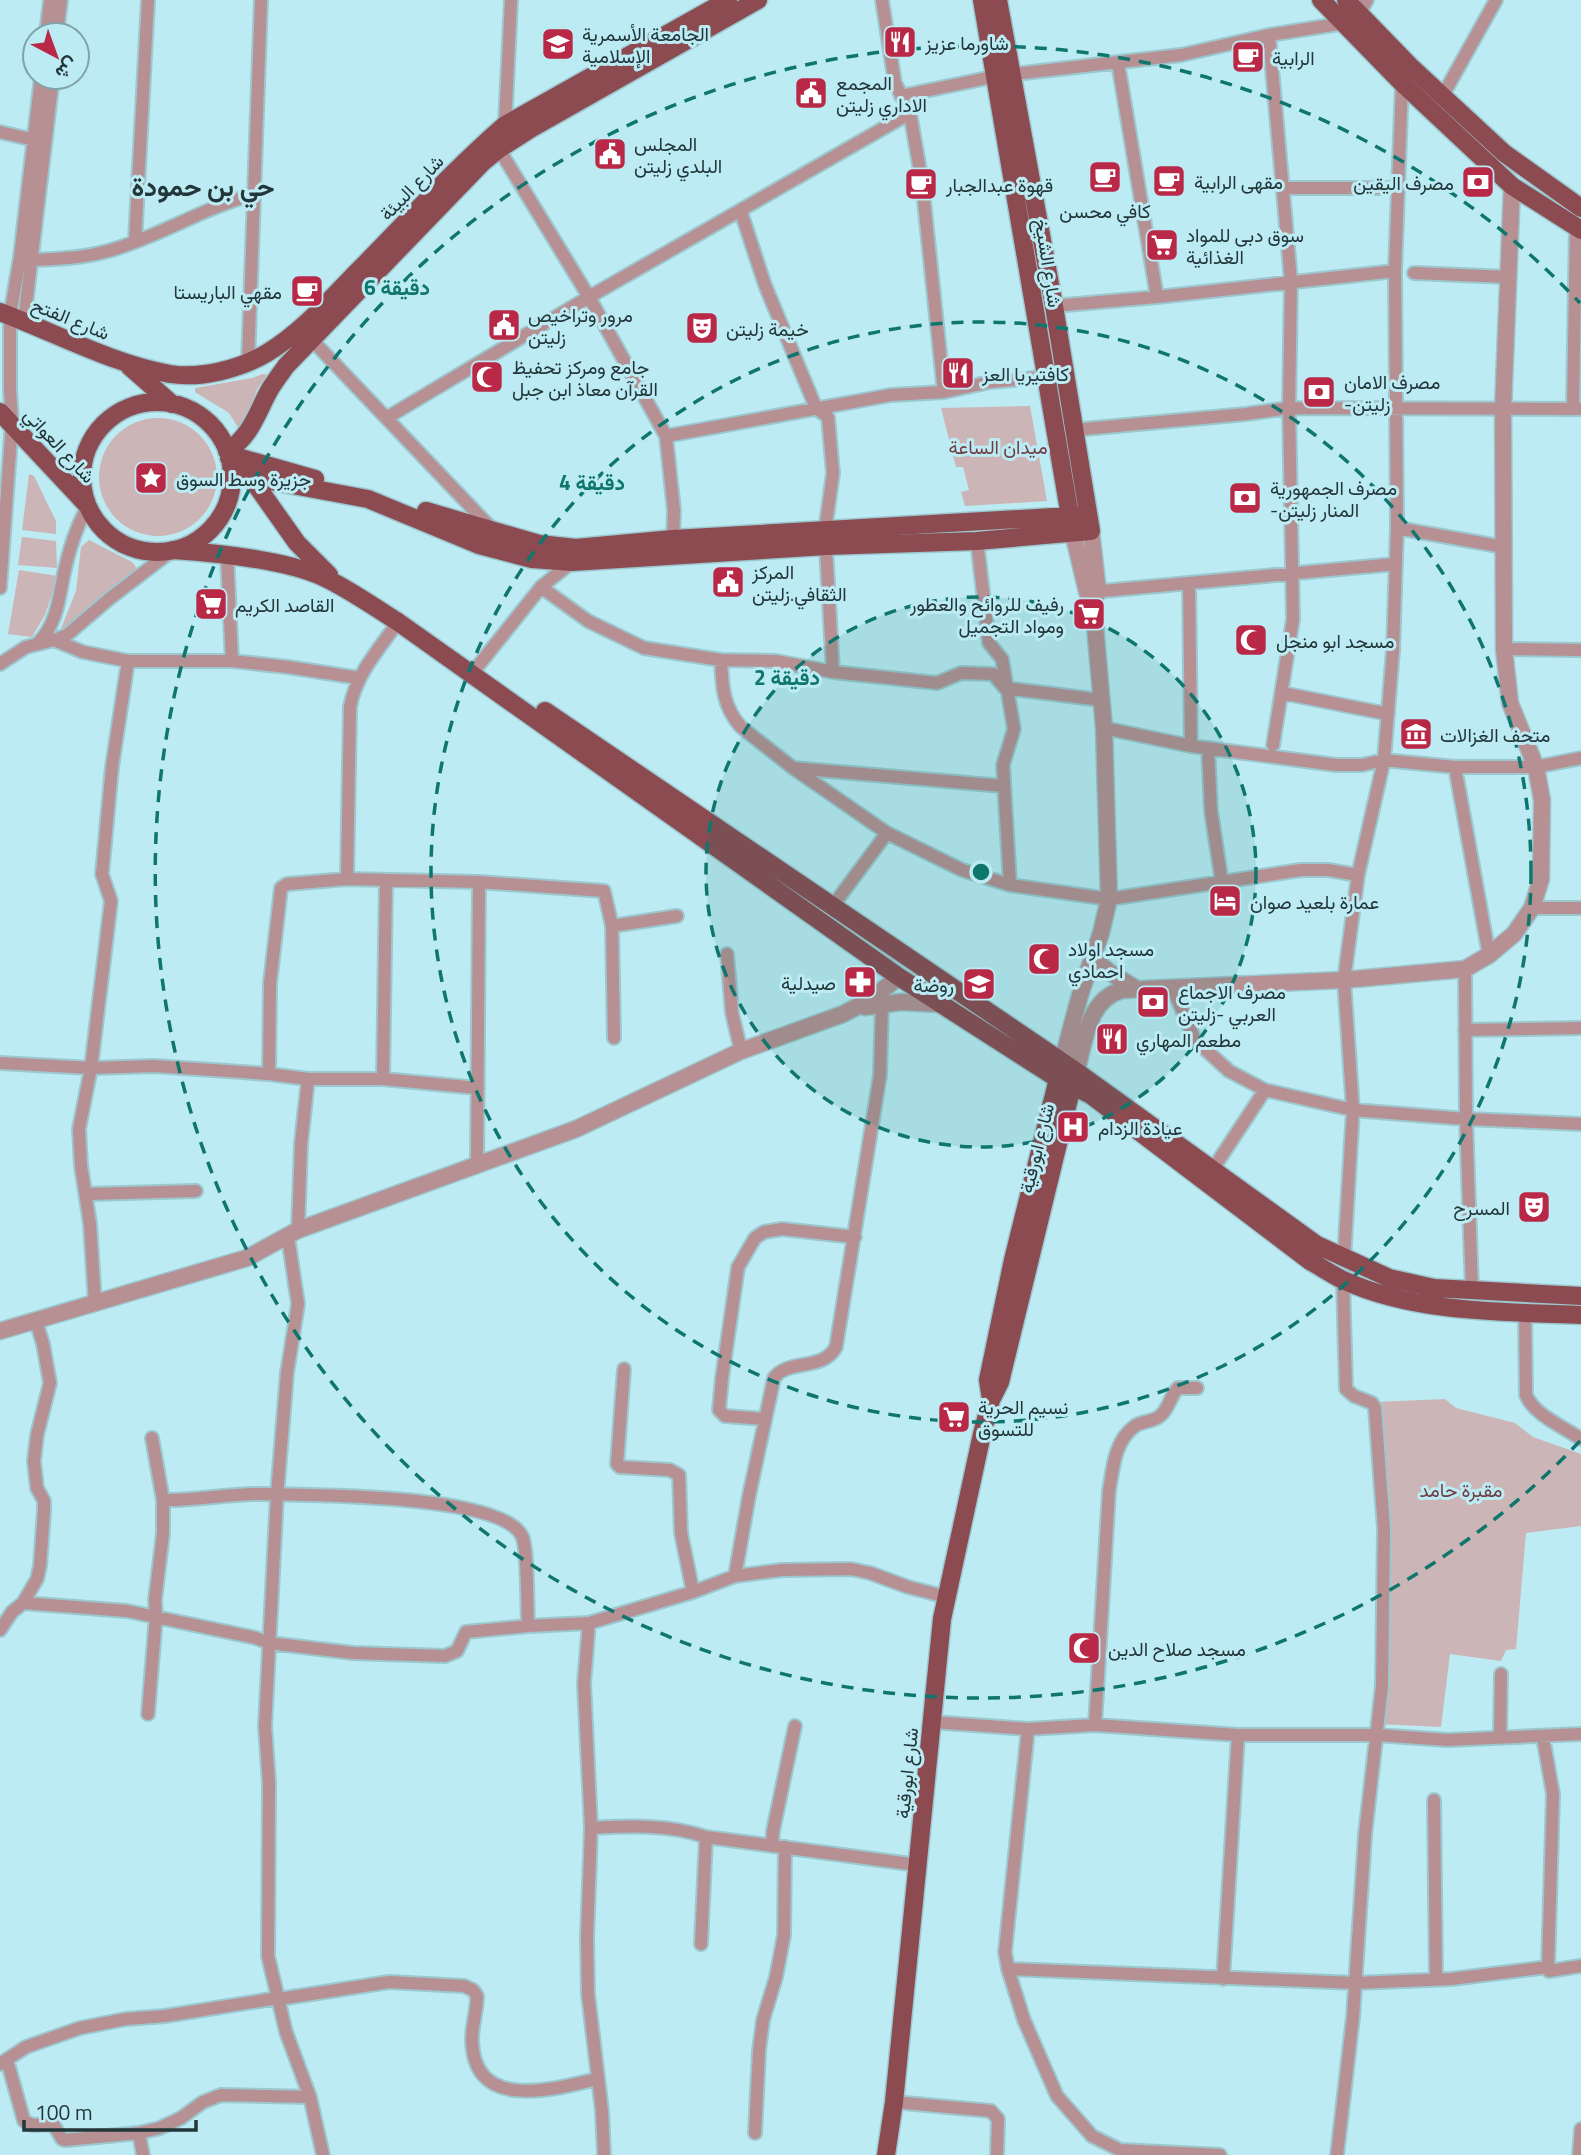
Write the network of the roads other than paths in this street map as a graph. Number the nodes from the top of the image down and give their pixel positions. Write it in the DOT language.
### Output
graph roads {
  1 [pos="50,0"];
  2 [pos="61,0"];
  3 [pos="148,0"];
  4 [pos="261,0"];
  5 [pos="511,0"];
  6 [pos="758,0"];
  7 [pos="882,0"];
  8 [pos="982,0"];
  9 [pos="998,0"];
  10 [pos="1321,0"];
  11 [pos="1346,0"];
  12 [pos="1496,0"];
  13 [pos="724,7"];
  14 [pos="1357,12"];
  15 [pos="48,21"];
  16 [pos="59,21"];
  17 [pos="1269,35"];
  18 [pos="1118,63"];
  19 [pos="1004,76"];
  20 [pos="1402,83"];
  21 [pos="41,91"];
  22 [pos="50,91"];
  23 [pos="1443,95"];
  24 [pos="901,96"];
  25 [pos="910,113"];
  26 [pos="505,125"];
  27 [pos="0,132"];
  28 [pos="40,141"];
  29 [pos="499,149"];
  30 [pos="1512,186"];
  31 [pos="1282,188"];
  32 [pos="1398,188"];
  33 [pos="256,194"];
  34 [pos="1581,208"];
  35 [pos="741,212"];
  36 [pos="1579,229"];
  37 [pos="135,242"];
  38 [pos="32,260"];
  39 [pos="1395,271"];
  40 [pos="1414,273"];
  41 [pos="1508,277"];
  42 [pos="1291,281"];
  43 [pos="589,297"];
  44 [pos="1157,297"];
  45 [pos="1054,306"];
  46 [pos="11,316"];
  47 [pos="311,339"];
  48 [pos="248,362"];
  49 [pos="127,363"];
  50 [pos="187,375"];
  51 [pos="1046,377"];
  52 [pos="944,392"];
  53 [pos="162,400"];
  54 [pos="816,408"];
  55 [pos="1289,408"];
  56 [pos="1577,408"];
  57 [pos="1395,409"];
  58 [pos="1503,409"];
  59 [pos="388,417"];
  60 [pos="6,418"];
  61 [pos="1073,430"];
  62 [pos="666,436"];
  63 [pos="229,459"];
  64 [pos="253,478"];
  65 [pos="88,506"];
  66 [pos="1081,524"];
  67 [pos="1397,527"];
  68 [pos="494,531"];
  69 [pos="2,535"];
  70 [pos="826,538"];
  71 [pos="673,539"];
  72 [pos="976,541"];
  73 [pos="1504,547"];
  74 [pos="173,550"];
  75 [pos="227,555"];
  76 [pos="572,562"];
  77 [pos="1395,564"];
  78 [pos="1291,573"];
  79 [pos="1189,584"];
  80 [pos="0,587"];
  81 [pos="541,587"];
  82 [pos="1093,596"];
  83 [pos="398,622"];
  84 [pos="54,640"];
  85 [pos="38,643"];
  86 [pos="1504,649"];
  87 [pos="1581,650"];
  88 [pos="721,660"];
  89 [pos="128,661"];
  90 [pos="232,661"];
  91 [pos="0,664"];
  92 [pos="478,666"];
  93 [pos="833,672"];
  94 [pos="359,678"];
  95 [pos="1005,688"];
  96 [pos="1282,693"];
  97 [pos="1101,700"];
  98 [pos="1388,714"];
  99 [pos="1104,728"];
  100 [pos="1273,745"];
  101 [pos="1191,746"];
  102 [pos="1208,748"];
  103 [pos="1581,758"];
  104 [pos="1384,760"];
  105 [pos="1455,767"];
  106 [pos="1536,767"];
  107 [pos="793,768"];
  108 [pos="1003,786"];
  109 [pos="887,833"];
  110 [pos="1358,875"];
  111 [pos="347,879"];
  112 [pos="386,880"];
  113 [pos="479,882"];
  114 [pos="1222,883"];
  115 [pos="1010,884"];
  116 [pos="1108,899"];
  117 [pos="832,907"];
  118 [pos="1532,908"];
  119 [pos="1581,908"];
  120 [pos="677,916"];
  121 [pos="612,926"];
  122 [pos="727,954"];
  123 [pos="1489,954"];
  124 [pos="1093,958"];
  125 [pos="912,961"];
  126 [pos="1465,969"];
  127 [pos="899,977"];
  128 [pos="1344,980"];
  129 [pos="1172,987"];
  130 [pos="1139,989"];
  131 [pos="881,1004"];
  132 [pos="940,1004"];
  133 [pos="856,1009"];
  134 [pos="1581,1028"];
  135 [pos="1465,1030"];
  136 [pos="614,1038"];
  137 [pos="741,1051"];
  138 [pos="0,1063"];
  139 [pos="91,1068"];
  140 [pos="269,1074"];
  141 [pos="1067,1075"];
  142 [pos="308,1079"];
  143 [pos="383,1079"];
  144 [pos="478,1088"];
  145 [pos="1265,1090"];
  146 [pos="1353,1110"];
  147 [pos="1466,1119"];
  148 [pos="1581,1124"];
  149 [pos="477,1165"];
  150 [pos="1213,1169"];
  151 [pos="196,1191"];
  152 [pos="87,1194"];
  153 [pos="293,1233"];
  154 [pos="855,1237"];
  155 [pos="1344,1258"];
  156 [pos="1343,1280"];
  157 [pos="1472,1290"];
  158 [pos="1581,1296"];
  159 [pos="95,1303"];
  160 [pos="1525,1313"];
  161 [pos="1581,1315"];
  162 [pos="36,1321"];
  163 [pos="0,1331"];
  164 [pos="624,1369"];
  165 [pos="1197,1388"];
  166 [pos="765,1419"];
  167 [pos="152,1438"];
  168 [pos="1581,1439"];
  169 [pos="277,1495"];
  170 [pos="163,1500"];
  171 [pos="735,1576"];
  172 [pos="693,1592"];
  173 [pos="947,1597"];
  174 [pos="23,1602"];
  175 [pos="156,1616"];
  176 [pos="589,1623"];
  177 [pos="528,1626"];
  178 [pos="0,1630"];
  179 [pos="269,1643"];
  180 [pos="1501,1674"];
  181 [pos="148,1713"];
  182 [pos="932,1722"];
  183 [pos="1095,1725"];
  184 [pos="795,1726"];
  185 [pos="1028,1729"];
  186 [pos="1581,1734"];
  187 [pos="1238,1735"];
  188 [pos="1377,1735"];
  189 [pos="1543,1737"];
  190 [pos="1500,1738"];
  191 [pos="1434,1800"];
  192 [pos="591,1828"];
  193 [pos="706,1836"];
  194 [pos="779,1846"];
  195 [pos="918,1865"];
  196 [pos="701,1944"];
  197 [pos="1581,1966"];
  198 [pos="1548,1967"];
  199 [pos="1008,1969"];
  200 [pos="1223,1979"];
  201 [pos="1436,1980"];
  202 [pos="1356,1983"];
  203 [pos="279,1999"];
  204 [pos="4,2062"];
  205 [pos="597,2079"];
  206 [pos="310,2097"];
  207 [pos="894,2102"];
  208 [pos="1581,2129"];
  209 [pos="139,2133"];
  210 [pos="755,2133"];
  211 [pos="143,2155"];
  212 [pos="323,2155"];
  213 [pos="604,2155"];
  214 [pos="886,2155"];
  215 [pos="997,2155"];
  216 [pos="1220,2155"];
  217 [pos="1337,2155"];
  218 [pos="1579,2155"];
  1 -- 15 [label="street"];
  2 -- 16 [label="street"];
  3 -- 37 [label="street"];
  4 -- 33 [label="street"];
  5 -- 26 [label="street"];
  6 -- 13 [label="main road, شارع البيئة"];
  7 -- 24 [label="street"];
  8 -- 19 [label="main road, شارع الشيخ"];
  9 -- 19 [label="main road, شارع الشيخ"];
  10 -- 14 [label="main road"];
  11 -- 14 [label="main road"];
  12 -- 23 [label="street"];
  13 -- 26 [label="main road, شارع البيئة"];
  13 -- 29 [label="main road, شارع البيئة"];
  14 -- 17 [label="street"];
  14 -- 20 [label="main road"];
  14 -- 23 [label="main road"];
  17 -- 18 [label="street"];
  17 -- 31 [label="street"];
  18 -- 19 [label="street"];
  18 -- 44 [label="street"];
  19 -- 24 [label="street"];
  19 -- 45 [label="main road, شارع الشيخ"];
  19 -- 51 [label="main road, شارع الشيخ"];
  20 -- 30 [label="main road"];
  20 -- 32 [label="street"];
  21 -- 28 [label="street"];
  22 -- 28 [label="street"];
  23 -- 34 [label="main road"];
  24 -- 25 [label="street"];
  25 -- 35 [label="street"];
  25 -- 52 [label="street"];
  26 -- 48 [label="main road, شارع البيئة"];
  27 -- 28 [label="street"];
  28 -- 38 [label="street"];
  28 -- 46 [label="street"];
  29 -- 43 [label="street"];
  29 -- 47 [label="main road, شارع البيئة"];
  30 -- 36 [label="main road"];
  30 -- 41 [label="street"];
  31 -- 32 [label="street"];
  31 -- 42 [label="street"];
  32 -- 39 [label="street"];
  33 -- 37 [label="street"];
  33 -- 48 [label="street"];
  35 -- 43 [label="street"];
  35 -- 54 [label="street"];
  36 -- 56 [label="street"];
  37 -- 38 [label="street"];
  38 -- 46 [label="street"];
  39 -- 42 [label="street"];
  39 -- 57 [label="street"];
  40 -- 41 [label="street"];
  41 -- 58 [label="street"];
  42 -- 44 [label="street"];
  42 -- 55 [label="street"];
  43 -- 59 [label="street"];
  43 -- 62 [label="street"];
  44 -- 45 [label="street"];
  45 -- 61 [label="main road, شارع الشيخ"];
  46 -- 49 [label="main road, شارع الفتح"];
  46 -- 60 [label="street"];
  47 -- 59 [label="street"];
  47 -- 63 [label="main road, شارع البيئة"];
  48 -- 50 [label="main road, شارع البيئة"];
  49 -- 50 [label="main road, شارع البيئة"];
  49 -- 53 [label="main road"];
  50 -- 53 [label="main road"];
  51 -- 52 [label="street"];
  51 -- 66 [label="main road, شارع الشيخ"];
  52 -- 54 [label="street"];
  53 -- 63 [label="main road"];
  53 -- 65 [label="main road"];
  54 -- 62 [label="street"];
  54 -- 70 [label="street"];
  55 -- 57 [label="street"];
  55 -- 61 [label="street"];
  55 -- 78 [label="street"];
  56 -- 58 [label="street"];
  57 -- 58 [label="street"];
  57 -- 67 [label="street"];
  58 -- 73 [label="street"];
  59 -- 68 [label="street"];
  60 -- 65 [label="main road, شارع العواتي"];
  60 -- 69 [label="street"];
  61 -- 66 [label="main road, شارع الشيخ"];
  62 -- 71 [label="street"];
  63 -- 64 [label="main road"];
  63 -- 68 [label="main road"];
  63 -- 74 [label="main road"];
  64 -- 76 [label="main road"];
  64 -- 92 [label="main road"];
  65 -- 74 [label="main road"];
  65 -- 85 [label="street"];
  66 -- 70 [label="main road"];
  66 -- 72 [label="main road"];
  66 -- 82 [label="street, شارع ابورقية"];
  67 -- 73 [label="street"];
  67 -- 77 [label="street"];
  68 -- 71 [label="main road"];
  69 -- 80 [label="street"];
  70 -- 71 [label="main road"];
  70 -- 72 [label="main road"];
  70 -- 76 [label="main road"];
  70 -- 93 [label="street"];
  72 -- 95 [label="street"];
  73 -- 86 [label="street"];
  74 -- 75 [label="main road"];
  74 -- 84 [label="street"];
  75 -- 83 [label="main road"];
  75 -- 90 [label="street"];
  76 -- 81 [label="street"];
  77 -- 78 [label="street"];
  77 -- 98 [label="street"];
  78 -- 79 [label="street"];
  78 -- 96 [label="street"];
  79 -- 82 [label="street"];
  79 -- 101 [label="street"];
  81 -- 88 [label="street"];
  81 -- 92 [label="street"];
  82 -- 97 [label="street, شارع ابورقية"];
  83 -- 94 [label="street"];
  83 -- 127 [label="main road"];
  84 -- 85 [label="street"];
  84 -- 89 [label="street"];
  85 -- 91 [label="street"];
  86 -- 87 [label="street"];
  86 -- 106 [label="street"];
  88 -- 93 [label="street"];
  88 -- 107 [label="street"];
  89 -- 90 [label="street"];
  89 -- 139 [label="street"];
  90 -- 94 [label="street"];
  92 -- 117 [label="main road"];
  93 -- 95 [label="street"];
  94 -- 111 [label="street"];
  95 -- 97 [label="street"];
  95 -- 108 [label="street"];
  96 -- 98 [label="street"];
  96 -- 100 [label="street"];
  97 -- 99 [label="street, شارع ابورقية"];
  98 -- 104 [label="street"];
  99 -- 101 [label="street"];
  99 -- 116 [label="street, شارع ابورقية"];
  101 -- 102 [label="street"];
  102 -- 104 [label="street"];
  102 -- 114 [label="street"];
  103 -- 106 [label="street"];
  104 -- 105 [label="street"];
  104 -- 110 [label="street"];
  105 -- 106 [label="street"];
  105 -- 123 [label="street"];
  106 -- 118 [label="street"];
  107 -- 108 [label="street"];
  107 -- 109 [label="street"];
  108 -- 115 [label="street"];
  109 -- 115 [label="street"];
  109 -- 117 [label="street"];
  110 -- 114 [label="street"];
  110 -- 128 [label="street"];
  111 -- 112 [label="street"];
  111 -- 140 [label="street"];
  112 -- 113 [label="street"];
  112 -- 143 [label="street"];
  113 -- 121 [label="street"];
  113 -- 144 [label="street"];
  114 -- 116 [label="street"];
  115 -- 116 [label="street"];
  116 -- 124 [label="street, شارع ابورقية"];
  117 -- 125 [label="main road"];
  118 -- 119 [label="street"];
  118 -- 123 [label="street"];
  120 -- 121 [label="street"];
  121 -- 136 [label="street"];
  122 -- 137 [label="street"];
  123 -- 126 [label="street"];
  124 -- 130 [label="street"];
  124 -- 141 [label="street, شارع ابورقية"];
  125 -- 127 [label="main road"];
  125 -- 141 [label="main road"];
  126 -- 128 [label="street, شارع ابورقية"];
  126 -- 135 [label="street"];
  127 -- 132 [label="main road"];
  127 -- 133 [label="street"];
  128 -- 129 [label="street, شارع ابورقية"];
  128 -- 146 [label="street"];
  129 -- 130 [label="street, شارع ابورقية"];
  129 -- 145 [label="street"];
  130 -- 141 [label="street, شارع ابورقية"];
  131 -- 132 [label="street"];
  131 -- 133 [label="street"];
  131 -- 154 [label="street"];
  132 -- 141 [label="main road"];
  133 -- 137 [label="street"];
  134 -- 135 [label="street"];
  135 -- 147 [label="street"];
  137 -- 149 [label="street"];
  138 -- 139 [label="street"];
  139 -- 140 [label="street"];
  139 -- 152 [label="street"];
  140 -- 142 [label="street"];
  141 -- 150 [label="main road"];
  141 -- 156 [label="main road"];
  141 -- 173 [label="main road, شارع ابورقية"];
  142 -- 143 [label="street"];
  142 -- 153 [label="street"];
  143 -- 144 [label="street"];
  144 -- 149 [label="street"];
  145 -- 146 [label="street"];
  145 -- 150 [label="street"];
  146 -- 147 [label="street"];
  146 -- 155 [label="street"];
  147 -- 148 [label="street"];
  147 -- 157 [label="street"];
  149 -- 153 [label="street"];
  150 -- 155 [label="main road"];
  151 -- 152 [label="street"];
  152 -- 159 [label="street"];
  153 -- 159 [label="street"];
  153 -- 169 [label="street"];
  154 -- 166 [label="street"];
  154 -- 166 [label="street"];
  155 -- 157 [label="main road"];
  156 -- 160 [label="main road"];
  156 -- 188 [label="street"];
  157 -- 158 [label="main road"];
  159 -- 162 [label="street"];
  160 -- 161 [label="main road"];
  160 -- 168 [label="street"];
  162 -- 163 [label="street"];
  162 -- 174 [label="street"];
  164 -- 172 [label="street"];
  165 -- 183 [label="street"];
  166 -- 171 [label="street"];
  167 -- 170 [label="street"];
  169 -- 170 [label="street"];
  169 -- 177 [label="street"];
  169 -- 179 [label="street"];
  170 -- 175 [label="street"];
  171 -- 172 [label="street"];
  171 -- 173 [label="street"];
  172 -- 176 [label="street"];
  173 -- 182 [label="main road, شارع ابورقية"];
  174 -- 175 [label="street"];
  174 -- 178 [label="street"];
  175 -- 179 [label="street"];
  175 -- 181 [label="street"];
  176 -- 177 [label="street"];
  176 -- 192 [label="street"];
  177 -- 179 [label="street"];
  179 -- 203 [label="street"];
  180 -- 190 [label="street"];
  182 -- 185 [label="street"];
  182 -- 195 [label="main road, شارع ابورقية"];
  183 -- 185 [label="street"];
  183 -- 187 [label="street"];
  184 -- 194 [label="street"];
  185 -- 199 [label="street"];
  186 -- 189 [label="street"];
  187 -- 188 [label="street"];
  187 -- 200 [label="street"];
  188 -- 190 [label="street"];
  188 -- 202 [label="street"];
  189 -- 190 [label="street"];
  189 -- 198 [label="street"];
  191 -- 201 [label="street"];
  192 -- 193 [label="street"];
  192 -- 205 [label="street"];
  193 -- 194 [label="street"];
  193 -- 196 [label="street"];
  194 -- 195 [label="street"];
  194 -- 210 [label="street"];
  195 -- 207 [label="main road, شارع ابورقية"];
  197 -- 198 [label="street"];
  198 -- 201 [label="street"];
  199 -- 200 [label="street"];
  199 -- 216 [label="street"];
  200 -- 202 [label="street"];
  201 -- 202 [label="street"];
  202 -- 217 [label="street"];
  203 -- 204 [label="street"];
  203 -- 205 [label="street"];
  203 -- 206 [label="street"];
  204 -- 209 [label="street"];
  205 -- 213 [label="street"];
  206 -- 209 [label="street"];
  206 -- 212 [label="street"];
  207 -- 214 [label="main road, شارع ابورقية"];
  207 -- 215 [label="street"];
  208 -- 218 [label="street"];
  209 -- 211 [label="street"];
}
